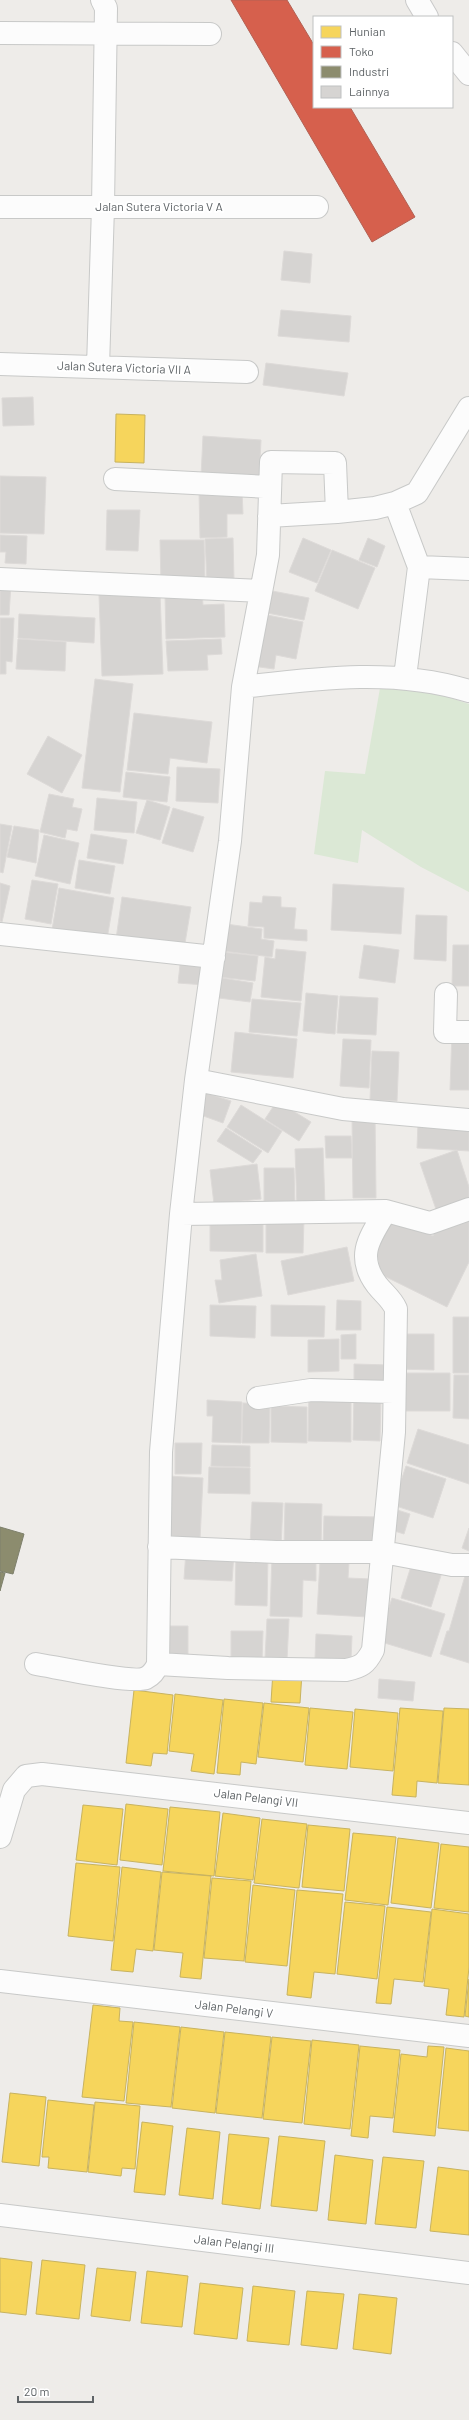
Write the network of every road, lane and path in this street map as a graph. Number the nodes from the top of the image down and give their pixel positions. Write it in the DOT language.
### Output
graph roads {
  1 [pos="102,0"];
  2 [pos="417,0"];
  3 [pos="427,16"];
  4 [pos="0,33"];
  5 [pos="105,34"];
  6 [pos="210,34"];
  7 [pos="453,53"];
  8 [pos="469,74"];
  9 [pos="0,207"];
  10 [pos="103,207"];
  11 [pos="317,207"];
  12 [pos="0,364"];
  13 [pos="98,367"];
  14 [pos="247,372"];
  15 [pos="469,408"];
  16 [pos="115,479"];
  17 [pos="269,487"];
  18 [pos="395,503"];
  19 [pos="337,512"];
  20 [pos="269,516"];
  21 [pos="420,567"];
  22 [pos="469,569"];
  23 [pos="0,579"];
  24 [pos="260,591"];
  25 [pos="405,677"];
  26 [pos="243,687"];
  27 [pos="469,691"];
  28 [pos="0,934"];
  29 [pos="214,957"];
  30 [pos="446,994"];
  31 [pos="469,1032"];
  32 [pos="196,1080"];
  33 [pos="469,1120"];
  34 [pos="469,1209"];
  35 [pos="386,1211"];
  36 [pos="181,1214"];
  37 [pos="394,1392"];
  38 [pos="258,1398"];
  39 [pos="159,1546"];
  40 [pos="383,1552"];
  41 [pos="469,1565"];
  42 [pos="36,1664"];
  43 [pos="158,1664"];
  44 [pos="469,1823"];
  45 [pos="0,1837"];
  46 [pos="0,1982"];
  47 [pos="469,2036"];
  48 [pos="0,2215"];
  49 [pos="469,2273"];
  1 -- 5 [label="street"];
  2 -- 3 [label="street"];
  4 -- 5 [label="street"];
  5 -- 6 [label="street"];
  5 -- 10 [label="street"];
  7 -- 8 [label="street"];
  9 -- 10 [label="street, Jalan Sutera Victoria V A"];
  10 -- 11 [label="street, Jalan Sutera Victoria V A"];
  10 -- 13 [label="street"];
  12 -- 13 [label="street, Jalan Sutera Victoria VII A"];
  13 -- 14 [label="street, Jalan Sutera Victoria VII A"];
  15 -- 18 [label="street"];
  16 -- 17 [label="street"];
  17 -- 19 [label="street"];
  17 -- 20 [label="street"];
  18 -- 19 [label="street"];
  18 -- 21 [label="street"];
  19 -- 20 [label="street"];
  20 -- 24 [label="street"];
  21 -- 22 [label="street"];
  21 -- 25 [label="street"];
  23 -- 24 [label="street"];
  24 -- 26 [label="street"];
  25 -- 26 [label="street"];
  25 -- 27 [label="street"];
  26 -- 29 [label="street"];
  28 -- 29 [label="street"];
  29 -- 32 [label="street"];
  30 -- 31 [label="street"];
  32 -- 33 [label="street"];
  32 -- 36 [label="street"];
  34 -- 35 [label="street"];
  35 -- 36 [label="street"];
  35 -- 37 [label="street"];
  36 -- 39 [label="street"];
  37 -- 38 [label="street"];
  37 -- 40 [label="street"];
  39 -- 40 [label="street"];
  39 -- 43 [label="street"];
  40 -- 41 [label="street"];
  40 -- 43 [label="street"];
  42 -- 43 [label="street"];
  44 -- 45 [label="street, Jalan Pelangi VII"];
  46 -- 47 [label="street, Jalan Pelangi V"];
  48 -- 49 [label="street, Jalan Pelangi III"];
}
